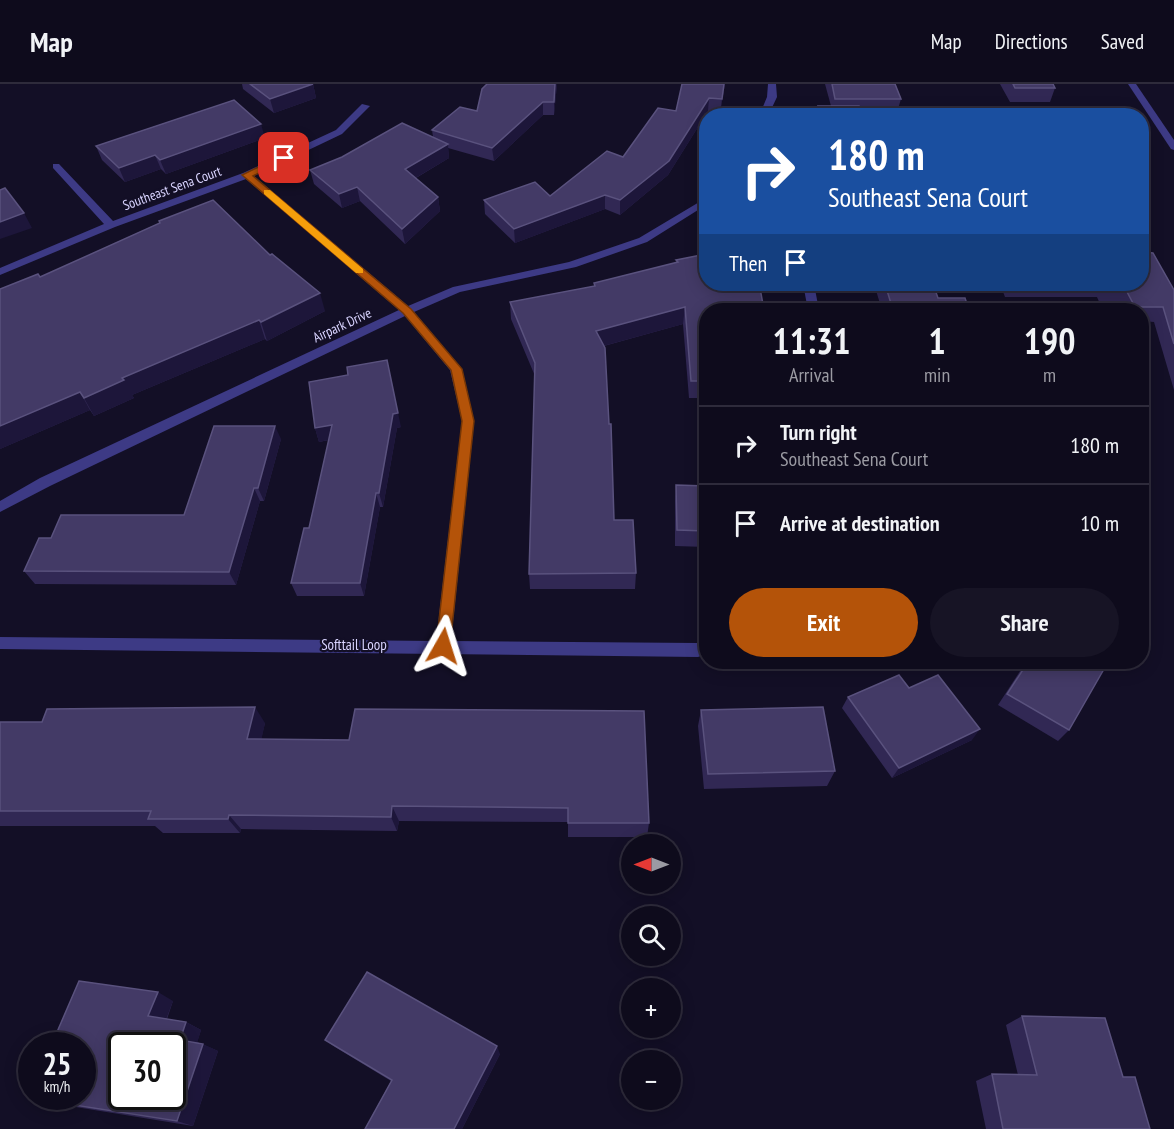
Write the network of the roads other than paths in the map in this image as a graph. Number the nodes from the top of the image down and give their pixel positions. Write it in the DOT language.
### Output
graph roads {
  1 [pos="772,84"];
  2 [pos="1131,84"];
  3 [pos="365,105"];
  4 [pos="767,108"];
  5 [pos="1147,108"];
  6 [pos="1149,110"];
  7 [pos="1174,147"];
  8 [pos="56,166"];
  9 [pos="247,175"];
  10 [pos="699,207"];
  11 [pos="111,225"];
  12 [pos="0,272"];
  13 [pos="407,311"];
  14 [pos="0,507"];
  15 [pos="0,643"];
  16 [pos="443,646"];
  17 [pos="699,650"];
  1 -- 4 [label="street"];
  2 -- 5 [label="street"];
  3 -- 9 [label="street, Southeast Sena Court"];
  6 -- 7 [label="street"];
  8 -- 11 [label="street"];
  9 -- 11 [label="street, Southeast Sena Court"];
  9 -- 13 [label="street"];
  10 -- 13 [label="street, Airpark Drive"];
  11 -- 12 [label="street, Southeast Sena Court"];
  13 -- 14 [label="street, Airpark Drive"];
  13 -- 16 [label="street"];
  15 -- 16 [label="street, Softtail Loop"];
  16 -- 17 [label="street, Softtail Loop"];
}
